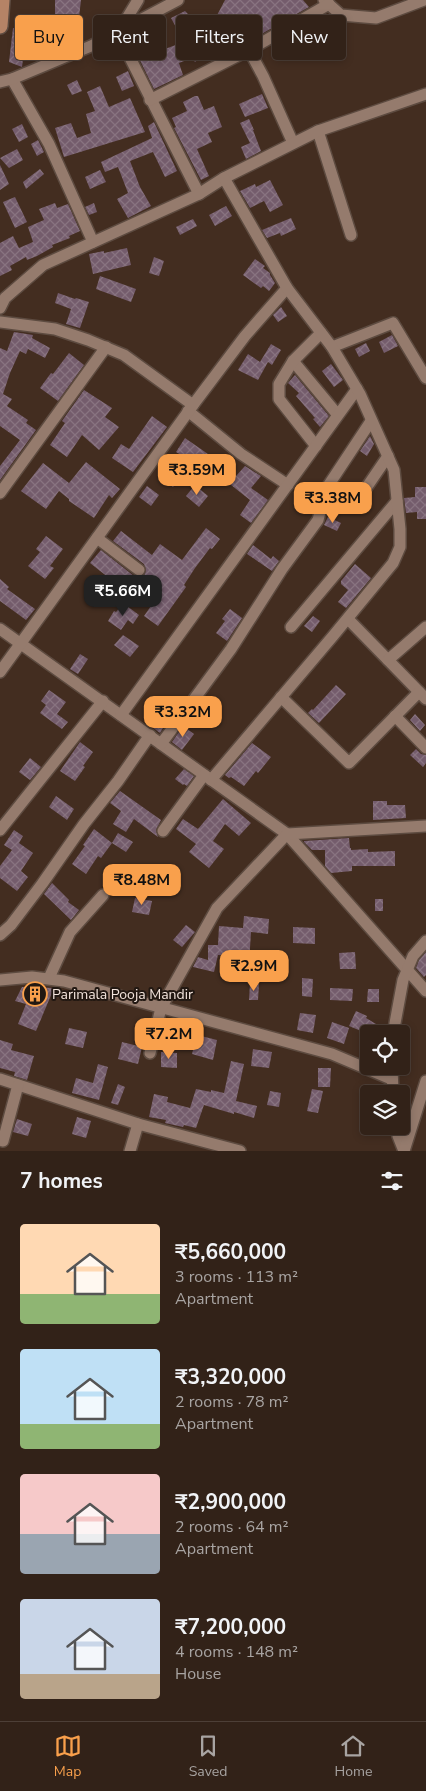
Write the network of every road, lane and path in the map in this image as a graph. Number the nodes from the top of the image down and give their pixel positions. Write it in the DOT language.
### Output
graph roads {
  1 [pos="2,0"];
  2 [pos="138,0"];
  3 [pos="178,0"];
  4 [pos="424,0"];
  5 [pos="327,2"];
  6 [pos="129,15"];
  7 [pos="150,15"];
  8 [pos="0,26"];
  9 [pos="262,42"];
  10 [pos="93,45"];
  11 [pos="133,60"];
  12 [pos="229,60"];
  13 [pos="254,60"];
  14 [pos="12,79"];
  15 [pos="0,82"];
  16 [pos="426,94"];
  17 [pos="150,100"];
  18 [pos="318,131"];
  19 [pos="293,143"];
  20 [pos="224,178"];
  21 [pos="199,194"];
  22 [pos="352,234"];
  23 [pos="93,242"];
  24 [pos="287,288"];
  25 [pos="0,308"];
  26 [pos="0,322"];
  27 [pos="321,333"];
  28 [pos="332,347"];
  29 [pos="106,348"];
  30 [pos="292,361"];
  31 [pos="424,371"];
  32 [pos="357,389"];
  33 [pos="191,408"];
  34 [pos="337,414"];
  35 [pos="371,420"];
  36 [pos="316,446"];
  37 [pos="388,456"];
  38 [pos="288,485"];
  39 [pos="0,493"];
  40 [pos="360,497"];
  41 [pos="397,501"];
  42 [pos="97,538"];
  43 [pos="139,570"];
  44 [pos="348,618"];
  45 [pos="291,627"];
  46 [pos="426,627"];
  47 [pos="0,629"];
  48 [pos="21,644"];
  49 [pos="388,660"];
  50 [pos="0,672"];
  51 [pos="422,695"];
  52 [pos="281,697"];
  53 [pos="102,702"];
  54 [pos="121,715"];
  55 [pos="395,716"];
  56 [pos="150,735"];
  57 [pos="161,744"];
  58 [pos="426,748"];
  59 [pos="207,778"];
  60 [pos="426,826"];
  61 [pos="0,830"];
  62 [pos="163,831"];
  63 [pos="287,834"];
  64 [pos="102,895"];
  65 [pos="0,934"];
  66 [pos="426,941"];
  67 [pos="407,971"];
  68 [pos="48,978"];
  69 [pos="0,980"];
  70 [pos="426,991"];
  71 [pos="161,1008"];
  72 [pos="395,1025"];
  73 [pos="150,1053"];
  74 [pos="391,1075"];
  75 [pos="391,1079"];
  76 [pos="0,1080"];
  77 [pos="426,1081"];
  78 [pos="18,1085"];
  79 [pos="392,1085"];
  80 [pos="138,1124"];
  81 [pos="398,1135"];
  82 [pos="3,1141"];
  83 [pos="130,1151"];
  84 [pos="240,1151"];
  85 [pos="404,1151"];
  1 -- 8 [label="main road"];
  2 -- 6 [label="street"];
  3 -- 7 [label="street"];
  4 -- 5 [label="street"];
  5 -- 9 [label="street"];
  10 -- 14 [label="street"];
  11 -- 17 [label="street"];
  12 -- 17 [label="street"];
  13 -- 19 [label="street"];
  14 -- 15 [label="street"];
  14 -- 23 [label="street"];
  16 -- 18 [label="street"];
  17 -- 21 [label="street"];
  18 -- 19 [label="street"];
  18 -- 22 [label="street"];
  19 -- 20 [label="street"];
  20 -- 21 [label="street"];
  20 -- 24 [label="street"];
  21 -- 23 [label="street"];
  23 -- 25 [label="street"];
  24 -- 27 [label="street"];
  24 -- 33 [label="street"];
  26 -- 29 [label="street"];
  27 -- 28 [label="street"];
  27 -- 30 [label="street"];
  28 -- 31 [label="street"];
  28 -- 32 [label="street"];
  29 -- 33 [label="street"];
  29 -- 39 [label="street"];
  30 -- 34 [label="street"];
  30 -- 36 [label="street"];
  32 -- 34 [label="street"];
  32 -- 35 [label="street"];
  33 -- 38 [label="street"];
  33 -- 42 [label="street"];
  34 -- 36 [label="street"];
  35 -- 37 [label="street"];
  35 -- 57 [label="street"];
  36 -- 38 [label="street"];
  37 -- 40 [label="street"];
  37 -- 41 [label="street"];
  38 -- 54 [label="street"];
  41 -- 44 [label="street"];
  41 -- 45 [label="street"];
  42 -- 43 [label="street"];
  42 -- 48 [label="street"];
  44 -- 49 [label="street"];
  44 -- 52 [label="street"];
  46 -- 49 [label="street"];
  47 -- 48 [label="street"];
  48 -- 50 [label="street"];
  48 -- 53 [label="street"];
  49 -- 51 [label="street"];
  51 -- 55 [label="street"];
  52 -- 55 [label="street"];
  52 -- 59 [label="street"];
  53 -- 54 [label="street"];
  53 -- 61 [label="street"];
  54 -- 56 [label="street"];
  55 -- 58 [label="street"];
  56 -- 57 [label="street"];
  56 -- 65 [label="street"];
  57 -- 59 [label="street"];
  59 -- 62 [label="street"];
  59 -- 63 [label="street"];
  60 -- 63 [label="street"];
  63 -- 67 [label="street"];
  63 -- 71 [label="street"];
  64 -- 68 [label="street"];
  66 -- 67 [label="street"];
  67 -- 70 [label="street"];
  67 -- 72 [label="street"];
  68 -- 69 [label="street"];
  68 -- 71 [label="street"];
  71 -- 73 [label="street"];
  71 -- 75 [label="street"];
  74 -- 75 [label="street"];
  75 -- 79 [label="street"];
  76 -- 78 [label="street"];
  77 -- 85 [label="street"];
  78 -- 80 [label="street"];
  78 -- 82 [label="street"];
  80 -- 83 [label="street"];
  80 -- 84 [label="street"];
  81 -- 85 [label="street"];
}
